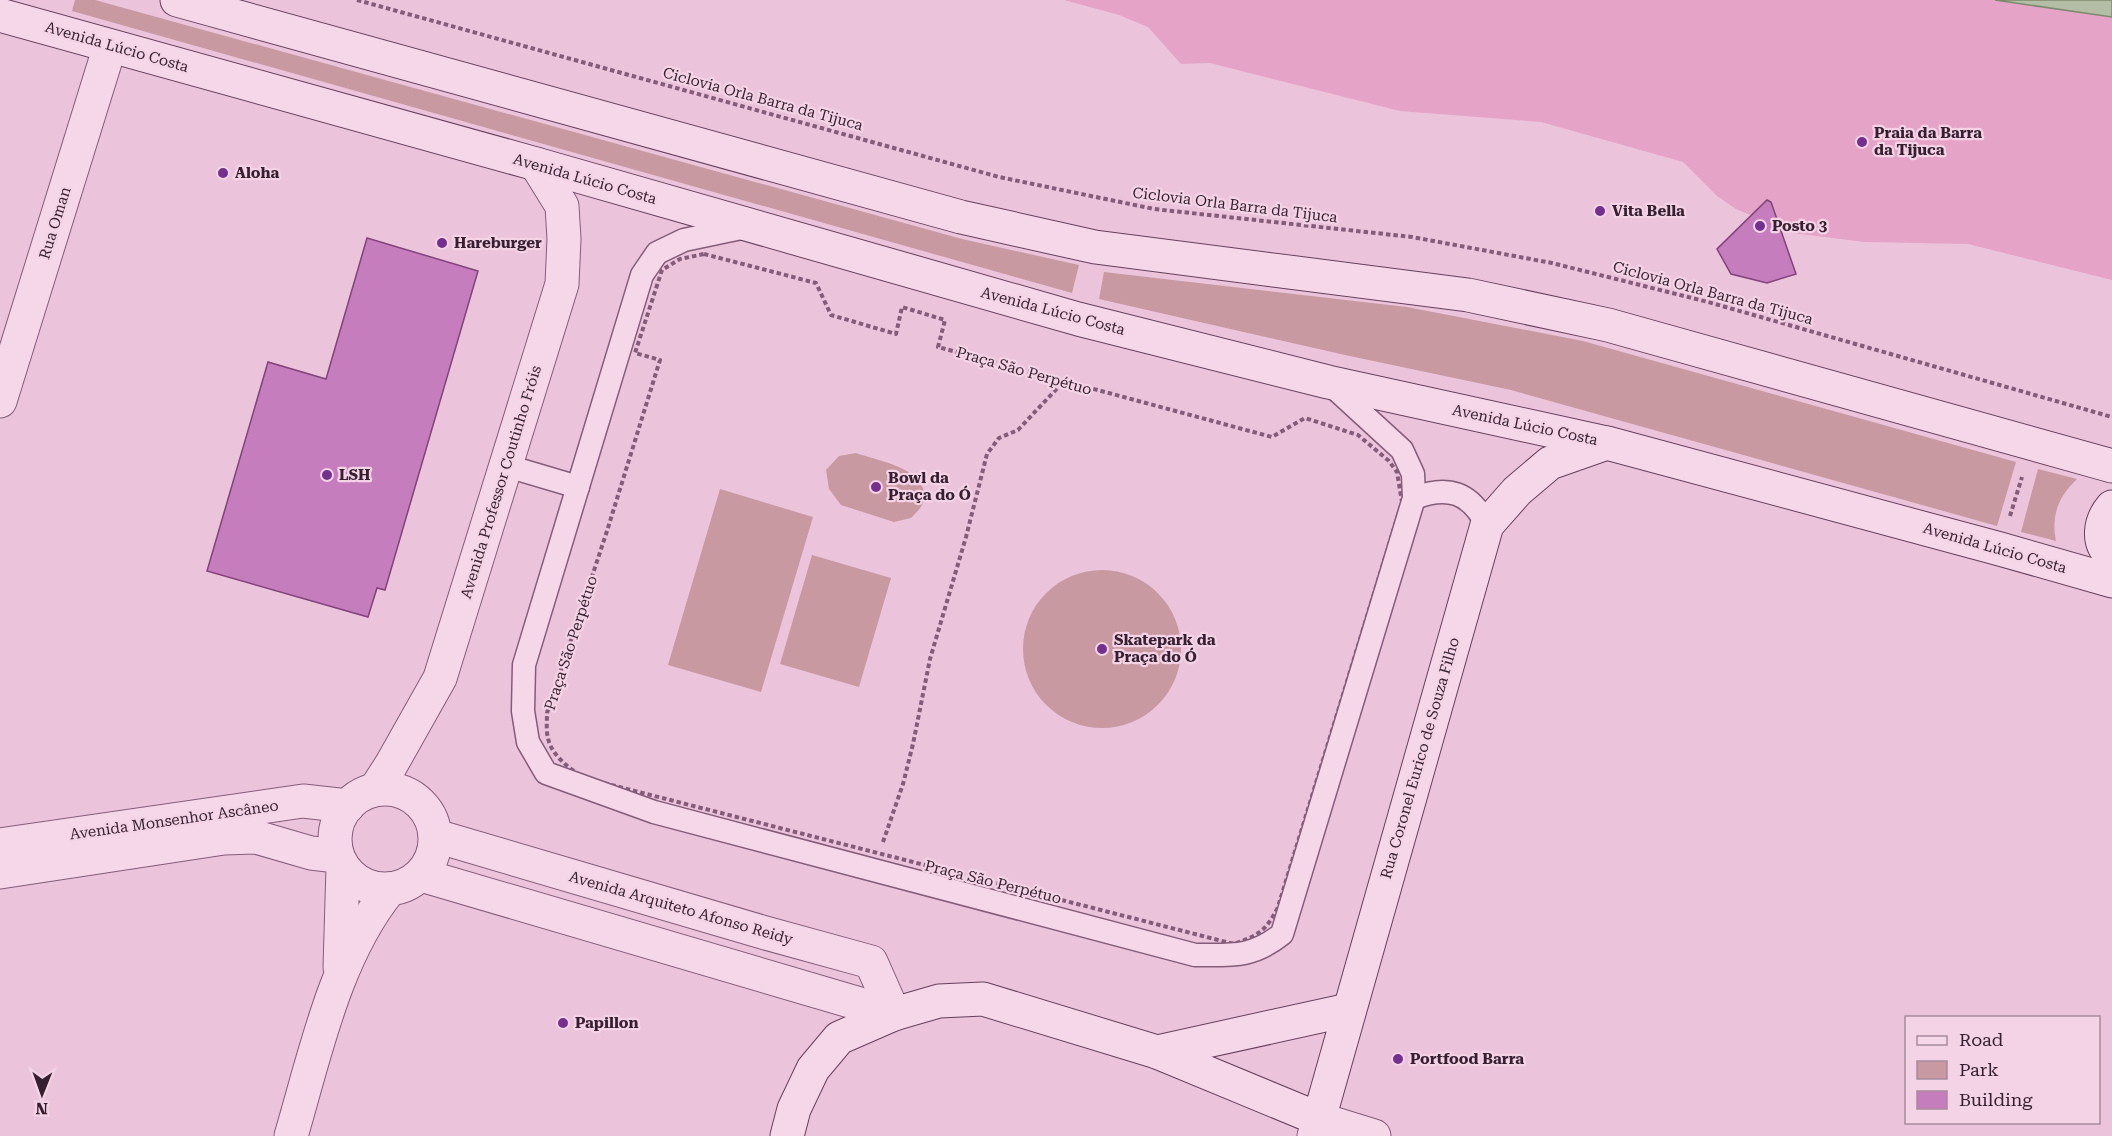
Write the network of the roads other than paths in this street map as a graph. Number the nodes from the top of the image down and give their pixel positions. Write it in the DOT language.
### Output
graph roads {
  1 [pos="177,0"];
  2 [pos="0,15"];
  3 [pos="110,46"];
  4 [pos="536,165"];
  5 [pos="751,226"];
  6 [pos="1328,382"];
  7 [pos="0,401"];
  8 [pos="1607,443"];
  9 [pos="507,466"];
  10 [pos="2112,466"];
  11 [pos="578,487"];
  12 [pos="1414,498"];
  13 [pos="2112,507"];
  14 [pos="1487,525"];
  15 [pos="2112,556"];
  16 [pos="2112,581"];
  17 [pos="361,798"];
  18 [pos="436,836"];
  19 [pos="0,845"];
  20 [pos="340,862"];
  21 [pos="0,872"];
  22 [pos="421,875"];
  23 [pos="390,890"];
  24 [pos="339,975"];
  25 [pos="1348,1010"];
  26 [pos="894,1014"];
  27 [pos="1156,1052"];
  28 [pos="1316,1127"];
  29 [pos="291,1136"];
  30 [pos="787,1136"];
  31 [pos="1374,1136"];
  1 -- 10 [label="street"];
  2 -- 3 [label="street, Avenida Lúcio Costa"];
  3 -- 4 [label="street, Avenida Lúcio Costa"];
  3 -- 7 [label="street, Rua Oman"];
  4 -- 5 [label="street, Avenida Lúcio Costa"];
  4 -- 9 [label="street, Avenida Professor Coutinho Fróis"];
  5 -- 6 [label="street, Avenida Lúcio Costa"];
  5 -- 11 [label="lane, Praça São Perpétuo"];
  6 -- 8 [label="street, Avenida Lúcio Costa"];
  6 -- 12 [label="lane, Praça São Perpétuo"];
  8 -- 14 [label="street, Rua Coronel Eurico de Souza Filho"];
  8 -- 16 [label="street, Avenida Lúcio Costa"];
  9 -- 11 [label="lane"];
  9 -- 17 [label="street, Avenida Professor Coutinho Fróis"];
  11 -- 12 [label="lane, Praça São Perpétuo"];
  12 -- 14 [label="lane"];
  13 -- 15 [label="street"];
  14 -- 25 [label="street, Rua Coronel Eurico de Souza Filho"];
  17 -- 18 [label="street"];
  17 -- 19 [label="street, Avenida Monsenhor Ascâneo"];
  17 -- 20 [label="street"];
  18 -- 22 [label="street"];
  18 -- 26 [label="street, Avenida Arquiteto Afonso Reidy"];
  20 -- 21 [label="street, Avenida Monsenhor Ascâneo"];
  20 -- 23 [label="street"];
  20 -- 24 [label="street"];
  22 -- 23 [label="street"];
  22 -- 26 [label="street"];
  23 -- 24 [label="street"];
  24 -- 29 [label="street"];
  25 -- 27 [label="street"];
  25 -- 28 [label="street, Rua Coronel Eurico de Souza Filho"];
  26 -- 27 [label="street"];
  26 -- 30 [label="street"];
  27 -- 28 [label="street"];
  28 -- 31 [label="street"];
}
